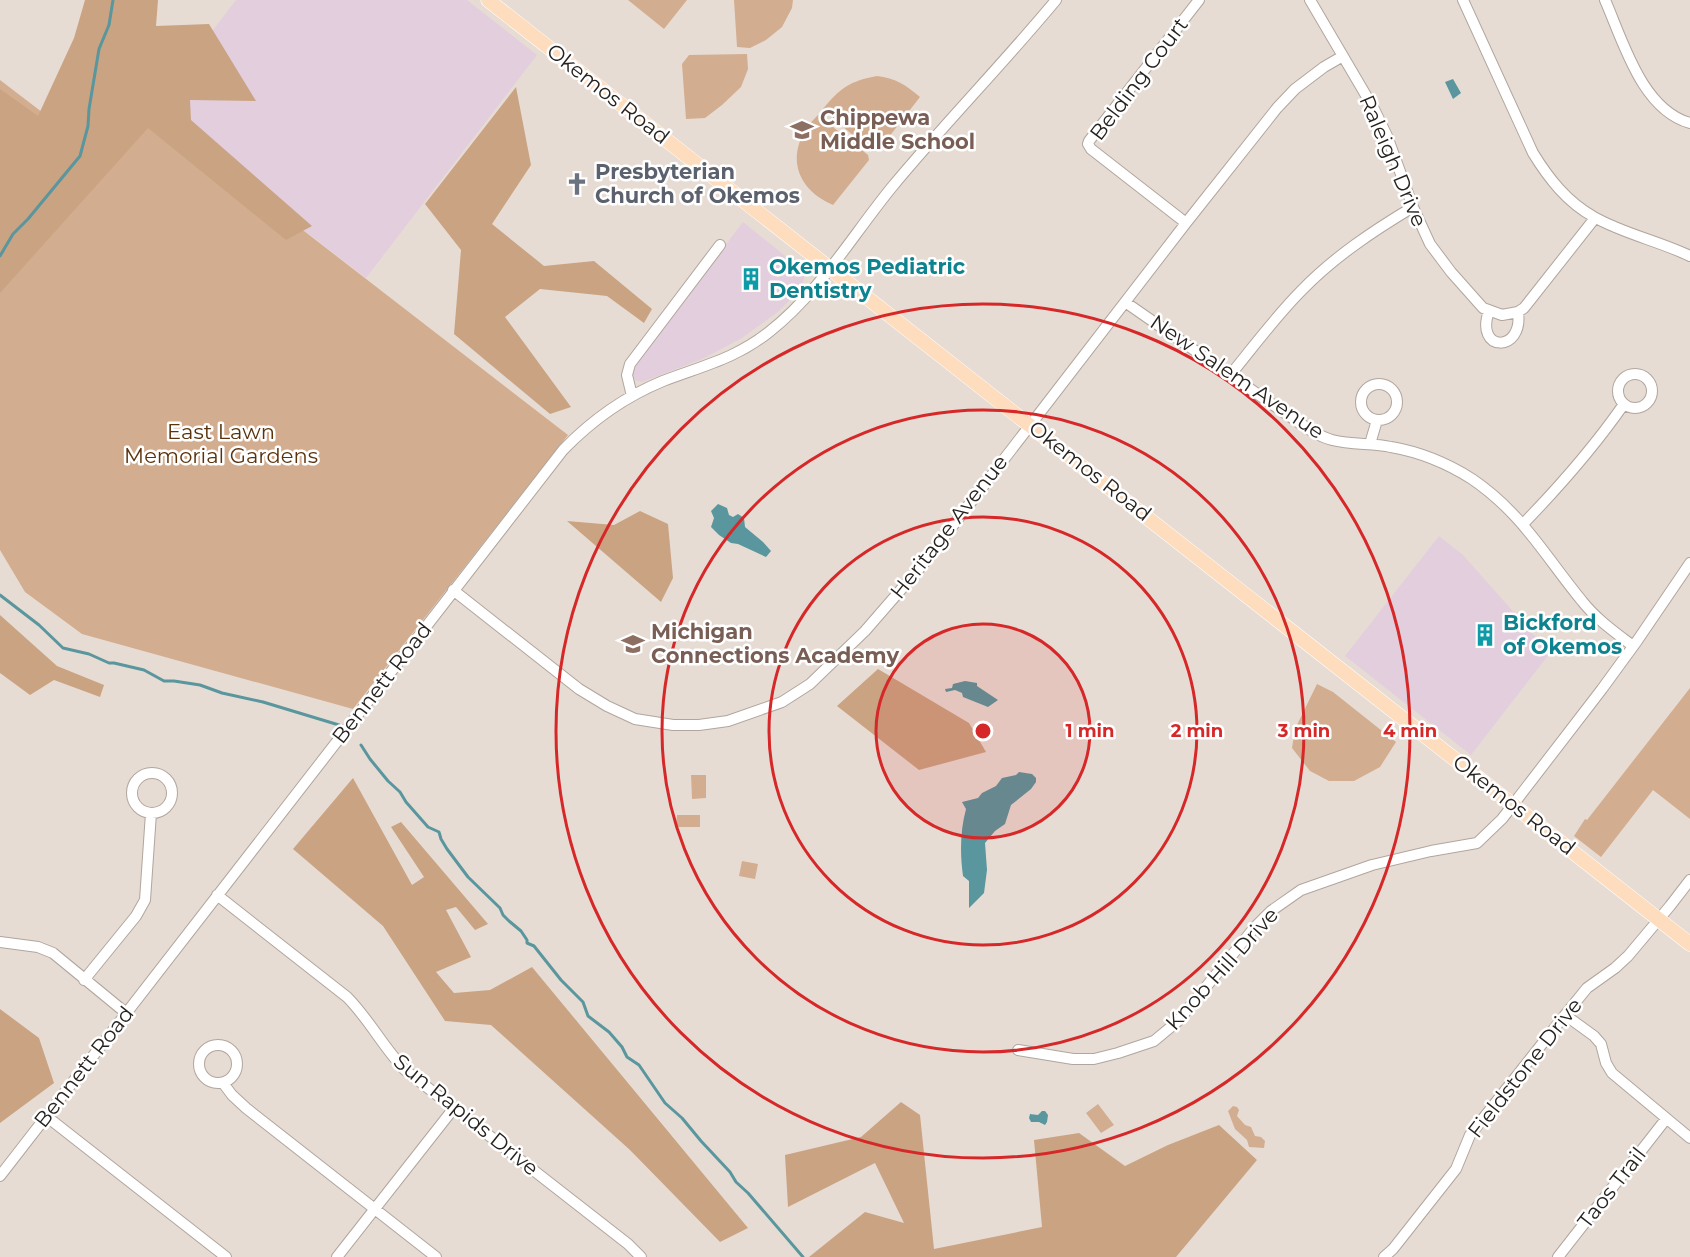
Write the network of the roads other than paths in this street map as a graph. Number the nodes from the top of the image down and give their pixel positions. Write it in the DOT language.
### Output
graph roads {
  1 [pos="488,0"];
  2 [pos="1056,0"];
  3 [pos="1199,0"];
  4 [pos="1310,0"];
  5 [pos="1463,0"];
  6 [pos="1605,0"];
  7 [pos="1343,56"];
  8 [pos="1690,123"];
  9 [pos="1413,207"];
  10 [pos="1595,218"];
  11 [pos="1186,223"];
  12 [pos="720,245"];
  13 [pos="1690,256"];
  14 [pos="830,268"];
  15 [pos="1125,302"];
  16 [pos="1489,311"];
  17 [pos="1518,312"];
  18 [pos="1231,374"];
  19 [pos="632,396"];
  20 [pos="1624,404"];
  21 [pos="1377,420"];
  22 [pos="1030,424"];
  23 [pos="1370,444"];
  24 [pos="1523,524"];
  25 [pos="1690,563"];
  26 [pos="453,590"];
  27 [pos="1634,646"];
  28 [pos="1513,804"];
  29 [pos="151,813"];
  30 [pos="1690,880"];
  31 [pos="217,895"];
  32 [pos="1659,919"];
  33 [pos="0,942"];
  34 [pos="1690,944"];
  35 [pos="84,980"];
  36 [pos="126,1013"];
  37 [pos="1565,1015"];
  38 [pos="1018,1050"];
  39 [pos="223,1083"];
  40 [pos="454,1108"];
  41 [pos="46,1116"];
  42 [pos="1666,1119"];
  43 [pos="1690,1138"];
  44 [pos="0,1176"];
  45 [pos="375,1209"];
  46 [pos="226,1257"];
  47 [pos="337,1257"];
  48 [pos="436,1257"];
  49 [pos="641,1257"];
  50 [pos="1384,1257"];
  51 [pos="1558,1257"];
  1 -- 14 [label="main road, Okemos Road"];
  2 -- 14 [label="street, Bennett Road"];
  3 -- 11 [label="street, Belding Court"];
  4 -- 7 [label="street, Raleigh Drive"];
  5 -- 10 [label="street"];
  6 -- 8 [label="street"];
  7 -- 9 [label="street, Raleigh Drive"];
  7 -- 11 [label="street, Heritage Avenue"];
  9 -- 16 [label="street, Raleigh Drive"];
  9 -- 18 [label="street"];
  10 -- 13 [label="street"];
  10 -- 17 [label="street"];
  11 -- 15 [label="street, Heritage Avenue"];
  12 -- 19 [label="street"];
  14 -- 19 [label="street, Bennett Road"];
  14 -- 22 [label="main road, Okemos Road"];
  15 -- 18 [label="street, New Salem Avenue"];
  15 -- 22 [label="street, Heritage Avenue"];
  16 -- 17 [label="street, Raleigh Drive"];
  16 -- 17 [label="street"];
  18 -- 23 [label="street, New Salem Avenue"];
  19 -- 26 [label="street, Bennett Road"];
  20 -- 24 [label="street"];
  21 -- 23 [label="street"];
  22 -- 26 [label="street, Heritage Avenue"];
  22 -- 28 [label="main road, Okemos Road"];
  23 -- 24 [label="street, New Salem Avenue"];
  24 -- 27 [label="street, New Salem Avenue"];
  25 -- 27 [label="street, Knob Hill Drive"];
  26 -- 31 [label="street, Bennett Road"];
  27 -- 28 [label="street, Knob Hill Drive"];
  28 -- 32 [label="main road, Okemos Road"];
  28 -- 38 [label="street, Knob Hill Drive"];
  29 -- 35 [label="street"];
  30 -- 32 [label="street, Fieldstone Drive"];
  31 -- 36 [label="street, Bennett Road"];
  31 -- 40 [label="street, Sun Rapids Drive"];
  32 -- 34 [label="main road, Okemos Road"];
  32 -- 37 [label="street, Fieldstone Drive"];
  33 -- 35 [label="street"];
  35 -- 36 [label="street"];
  36 -- 41 [label="street, Bennett Road"];
  37 -- 42 [label="street"];
  37 -- 50 [label="street, Fieldstone Drive"];
  39 -- 45 [label="street"];
  40 -- 45 [label="street"];
  40 -- 49 [label="street, Sun Rapids Drive"];
  41 -- 44 [label="street, Bennett Road"];
  41 -- 46 [label="street"];
  42 -- 43 [label="street"];
  42 -- 51 [label="street, Taos Trail"];
  45 -- 47 [label="street"];
  45 -- 48 [label="street"];
}
